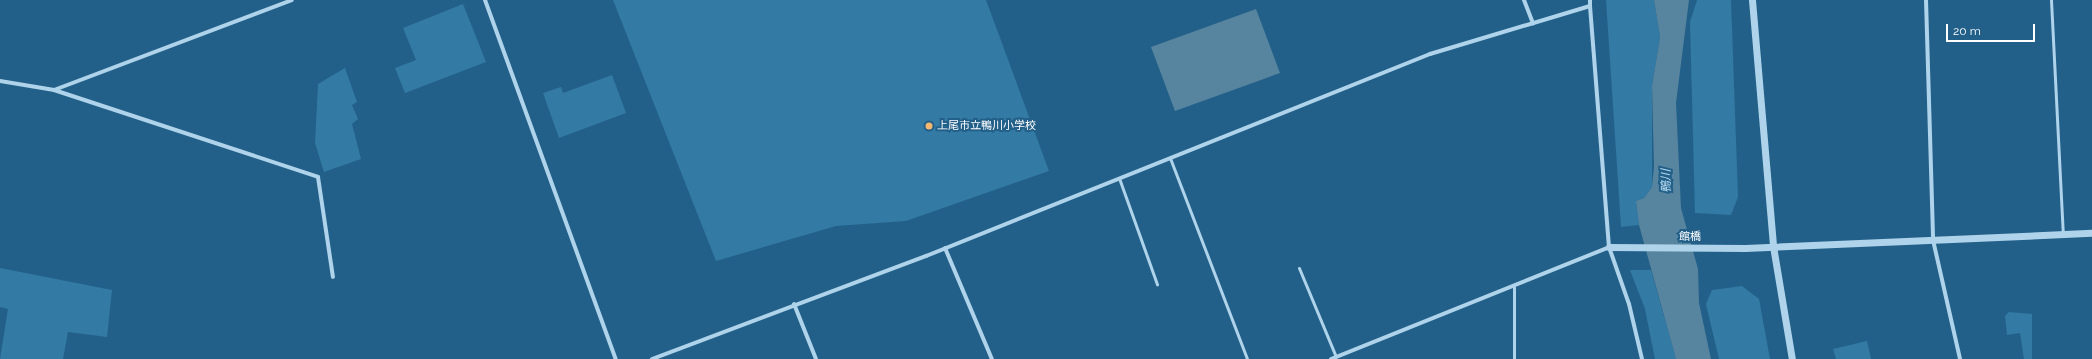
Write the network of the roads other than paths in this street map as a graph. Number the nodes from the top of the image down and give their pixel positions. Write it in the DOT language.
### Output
graph roads {
  1 [pos="292,0"];
  2 [pos="485,0"];
  3 [pos="1524,0"];
  4 [pos="1590,0"];
  5 [pos="1752,0"];
  6 [pos="1926,0"];
  7 [pos="2051,0"];
  8 [pos="1590,6"];
  9 [pos="1533,23"];
  10 [pos="0,81"];
  11 [pos="54,90"];
  12 [pos="1170,158"];
  13 [pos="1119,178"];
  14 [pos="2062,233"];
  15 [pos="2092,233"];
  16 [pos="1934,240"];
  17 [pos="1772,246"];
  18 [pos="1609,247"];
  19 [pos="945,248"];
  20 [pos="1299,268"];
  21 [pos="334,277"];
  22 [pos="1157,284"];
  23 [pos="1514,286"];
  24 [pos="794,304"];
  25 [pos="1336,357"];
  26 [pos="616,359"];
  27 [pos="652,359"];
  28 [pos="816,359"];
  29 [pos="992,359"];
  30 [pos="1247,359"];
  31 [pos="1331,359"];
  32 [pos="1514,359"];
  33 [pos="1642,359"];
  34 [pos="1792,359"];
  35 [pos="1960,359"];
  1 -- 11 [label="street"];
  2 -- 26 [label="street"];
  3 -- 9 [label="street"];
  4 -- 8 [label="street"];
  5 -- 17 [label="street"];
  6 -- 16 [label="street"];
  7 -- 14 [label="lane"];
  8 -- 9 [label="street"];
  8 -- 18 [label="street"];
  9 -- 12 [label="street"];
  10 -- 11 [label="street"];
  11 -- 21 [label="street"];
  12 -- 13 [label="street"];
  12 -- 30 [label="lane"];
  13 -- 19 [label="street"];
  13 -- 22 [label="lane"];
  14 -- 15 [label="street, 館橋"];
  14 -- 16 [label="street, 館橋"];
  16 -- 17 [label="street, 館橋"];
  16 -- 35 [label="street"];
  17 -- 18 [label="street, 館橋"];
  17 -- 34 [label="street"];
  18 -- 23 [label="street"];
  18 -- 33 [label="street"];
  19 -- 24 [label="street"];
  19 -- 29 [label="street"];
  20 -- 25 [label="lane"];
  23 -- 25 [label="street"];
  23 -- 32 [label="lane"];
  24 -- 27 [label="street"];
  24 -- 28 [label="street"];
  25 -- 31 [label="street"];
}
